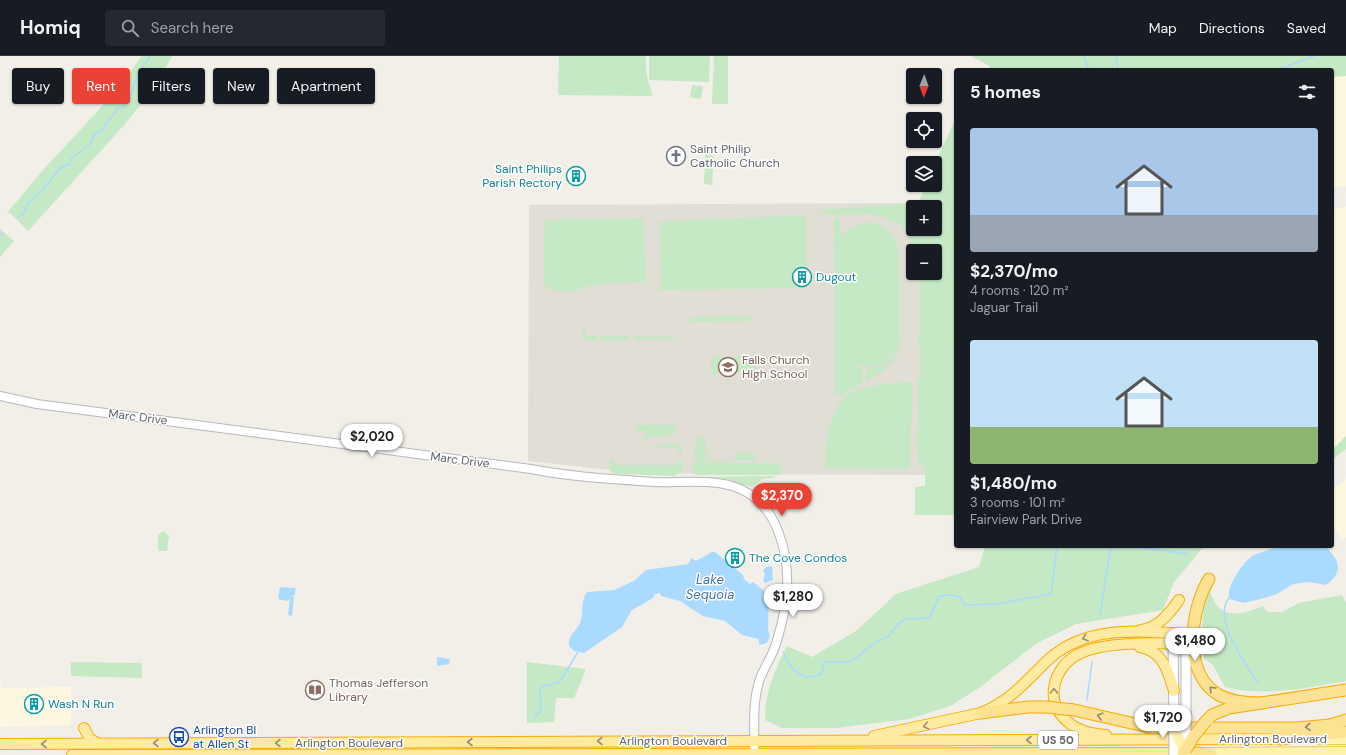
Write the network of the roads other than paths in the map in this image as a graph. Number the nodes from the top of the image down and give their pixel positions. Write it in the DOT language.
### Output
graph roads {
  1 [pos="0,396"];
  2 [pos="1209,579"];
  3 [pos="1179,600"];
  4 [pos="1123,633"];
  5 [pos="1173,638"];
  6 [pos="1185,639"];
  7 [pos="1128,645"];
  8 [pos="1346,690"];
  9 [pos="1174,691"];
  10 [pos="1346,695"];
  11 [pos="1310,697"];
  12 [pos="1261,702"];
  13 [pos="981,714"];
  14 [pos="1346,720"];
  15 [pos="1174,722"];
  16 [pos="1346,732"];
  17 [pos="1280,739"];
  18 [pos="1346,739"];
  19 [pos="950,740"];
  20 [pos="1166,740"];
  21 [pos="754,741"];
  22 [pos="828,741"];
  23 [pos="97,743"];
  24 [pos="0,744"];
  25 [pos="72,744"];
  26 [pos="1346,752"];
  27 [pos="1198,753"];
  28 [pos="754,754"];
  29 [pos="911,754"];
  30 [pos="1185,754"];
  31 [pos="72,755"];
  32 [pos="1174,755"];
  33 [pos="1212,755"];
  1 -- 21 [label="street, Marc Drive"];
  12 -- 2 [label="highway, one-way"];
  3 -- 4 [label="highway"];
  4 -- 5 [label="highway"];
  4 -- 13 [label="highway, one-way"];
  5 -- 6 [label="highway"];
  5 -- 7 [label="highway"];
  5 -- 9 [label="main road"];
  6 -- 30 [label="main road, bridge"];
  7 -- 9 [label="highway"];
  20 -- 7 [label="highway, one-way"];
  8 -- 11 [label="highway"];
  9 -- 15 [label="main road"];
  10 -- 11 [label="highway"];
  11 -- 12 [label="highway"];
  12 -- 30 [label="highway, bridge"];
  14 -- 13 [label="highway, one-way, bridge"];
  13 -- 22 [label="highway, one-way"];
  15 -- 30 [label="main road, bridge"];
  15 -- 32 [label="main road, bridge"];
  16 -- 17 [label="highway"];
  17 -- 18 [label="main road, Arlington Boulevard / US 50"];
  17 -- 20 [label="highway, Arlington Boulevard / US 50"];
  20 -- 19 [label="highway, Arlington Boulevard / US 50, one-way"];
  19 -- 22 [label="highway, Arlington Boulevard / US 50"];
  19 -- 28 [label="highway"];
  21 -- 22 [label="highway, Arlington Boulevard / US 50"];
  21 -- 23 [label="highway, Arlington Boulevard / US 50, one-way"];
  21 -- 28 [label="street, Marc Drive"];
  23 -- 25 [label="highway, Arlington Boulevard / US 50"];
  23 -- 25 [label="highway"];
  25 -- 24 [label="highway, Arlington Boulevard / US 50, one-way"];
  26 -- 27 [label="main road, Arlington Boulevard / US 50"];
  27 -- 29 [label="highway, Arlington Boulevard / US 50"];
  27 -- 33 [label="highway"];
  28 -- 29 [label="highway, Arlington Boulevard / US 50"];
  28 -- 31 [label="highway, Arlington Boulevard / US 50"];
}
